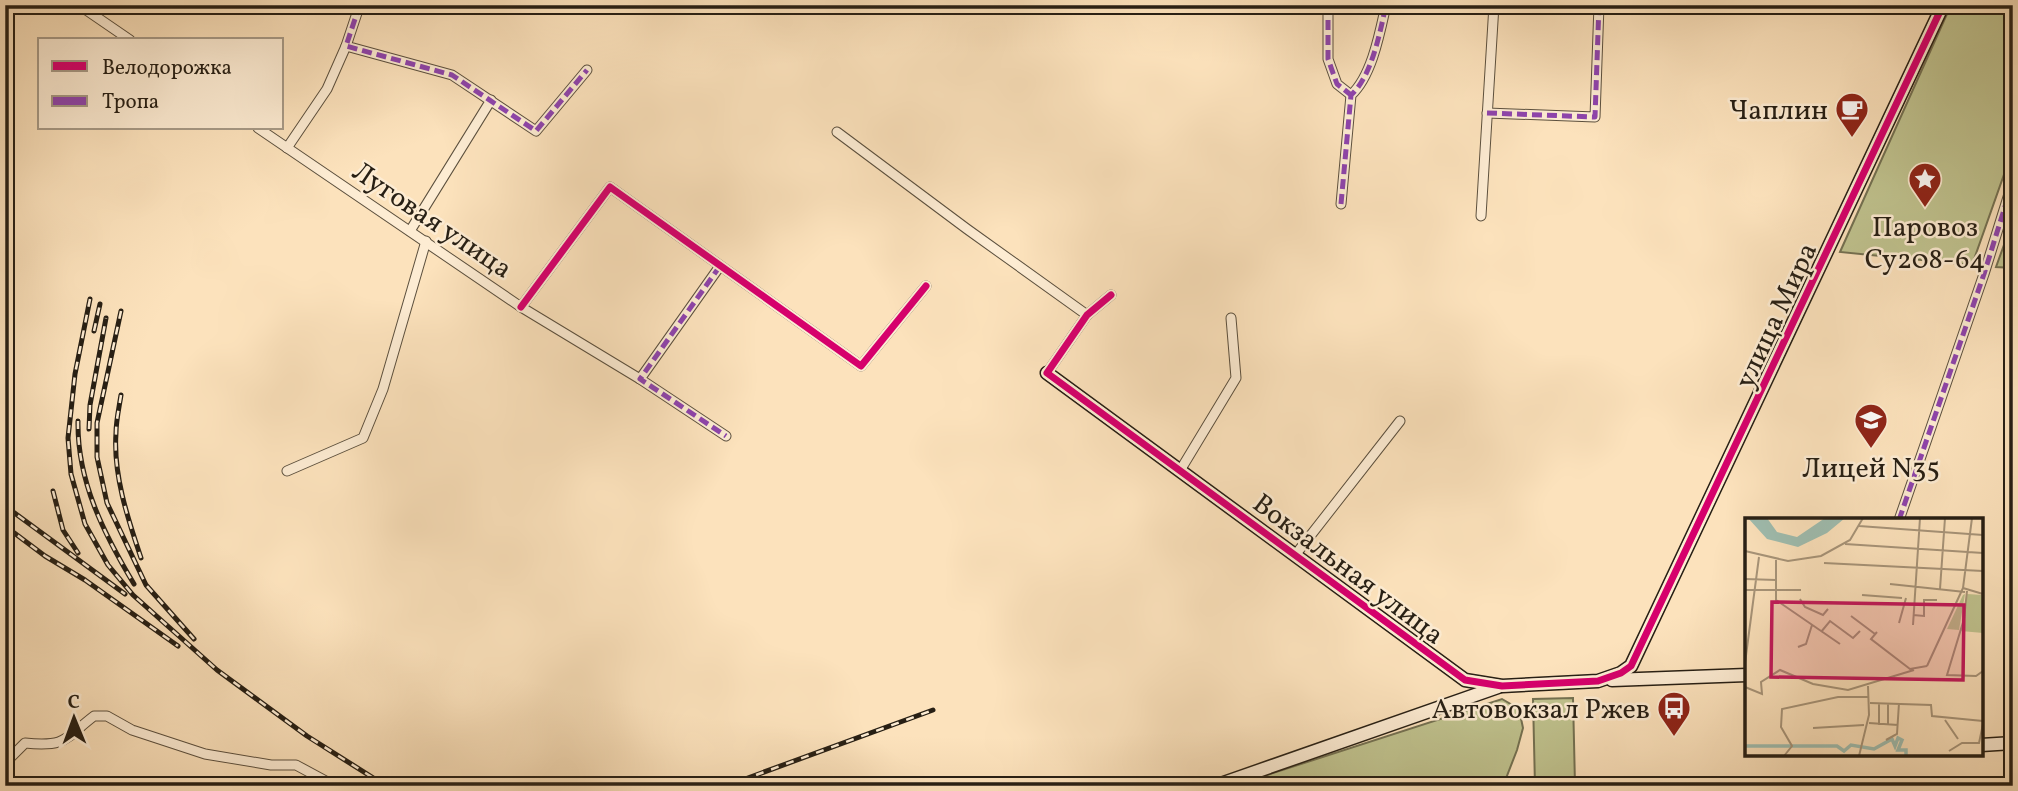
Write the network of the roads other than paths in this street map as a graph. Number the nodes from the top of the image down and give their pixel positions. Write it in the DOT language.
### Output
graph roads {
  1 [pos="79,5"];
  2 [pos="354,5"];
  3 [pos="1328,5"];
  4 [pos="1386,5"];
  5 [pos="1494,5"];
  6 [pos="1599,5"];
  7 [pos="1942,5"];
  8 [pos="127,38"];
  9 [pos="346,46"];
  10 [pos="587,70"];
  11 [pos="1351,95"];
  12 [pos="491,100"];
  13 [pos="1487,113"];
  14 [pos="261,130"];
  15 [pos="837,132"];
  16 [pos="287,148"];
  17 [pos="2013,181"];
  18 [pos="1340,204"];
  19 [pos="1481,216"];
  20 [pos="410,231"];
  21 [pos="426,241"];
  22 [pos="720,266"];
  23 [pos="926,286"];
  24 [pos="1111,295"];
  25 [pos="521,306"];
  26 [pos="1087,315"];
  27 [pos="1231,318"];
  28 [pos="1047,373"];
  29 [pos="640,379"];
  30 [pos="1400,421"];
  31 [pos="726,436"];
  32 [pos="1181,469"];
  33 [pos="287,471"];
  34 [pos="1900,518"];
  35 [pos="1296,554"];
  36 [pos="1643,641"];
  37 [pos="1745,675"];
  38 [pos="1651,679"];
  39 [pos="1598,681"];
  40 [pos="1502,686"];
  41 [pos="2013,743"];
  42 [pos="1983,744"];
  43 [pos="5,763"];
  44 [pos="335,786"];
  45 [pos="1215,786"];
  1 -- 8 [label="street"];
  2 -- 9 [label="street"];
  3 -- 11 [label="street"];
  4 -- 11 [label="street"];
  5 -- 13 [label="street"];
  6 -- 13 [label="street"];
  7 -- 36 [label="street, улица Мира"];
  9 -- 12 [label="street"];
  9 -- 16 [label="street"];
  10 -- 12 [label="street"];
  11 -- 18 [label="street"];
  12 -- 20 [label="street"];
  13 -- 19 [label="street"];
  14 -- 16 [label="street, Луговая улица"];
  15 -- 26 [label="street"];
  16 -- 20 [label="street, Луговая улица"];
  17 -- 34 [label="street"];
  20 -- 21 [label="street, Луговая улица"];
  21 -- 25 [label="street, Луговая улица"];
  21 -- 33 [label="street"];
  22 -- 23 [label="street"];
  22 -- 25 [label="street"];
  22 -- 29 [label="street"];
  24 -- 26 [label="street"];
  25 -- 29 [label="street, Луговая улица"];
  26 -- 28 [label="street"];
  27 -- 32 [label="street"];
  28 -- 32 [label="street, Вокзальная улица"];
  29 -- 31 [label="street, Луговая улица"];
  30 -- 35 [label="street"];
  32 -- 35 [label="street, Вокзальная улица"];
  35 -- 40 [label="street, Вокзальная улица"];
  36 -- 38 [label="street"];
  36 -- 39 [label="street, Вокзальная улица"];
  37 -- 38 [label="street"];
  38 -- 39 [label="street"];
  39 -- 40 [label="street, Вокзальная улица"];
  40 -- 45 [label="street"];
  41 -- 42 [label="street"];
  43 -- 44 [label="street"];
}
